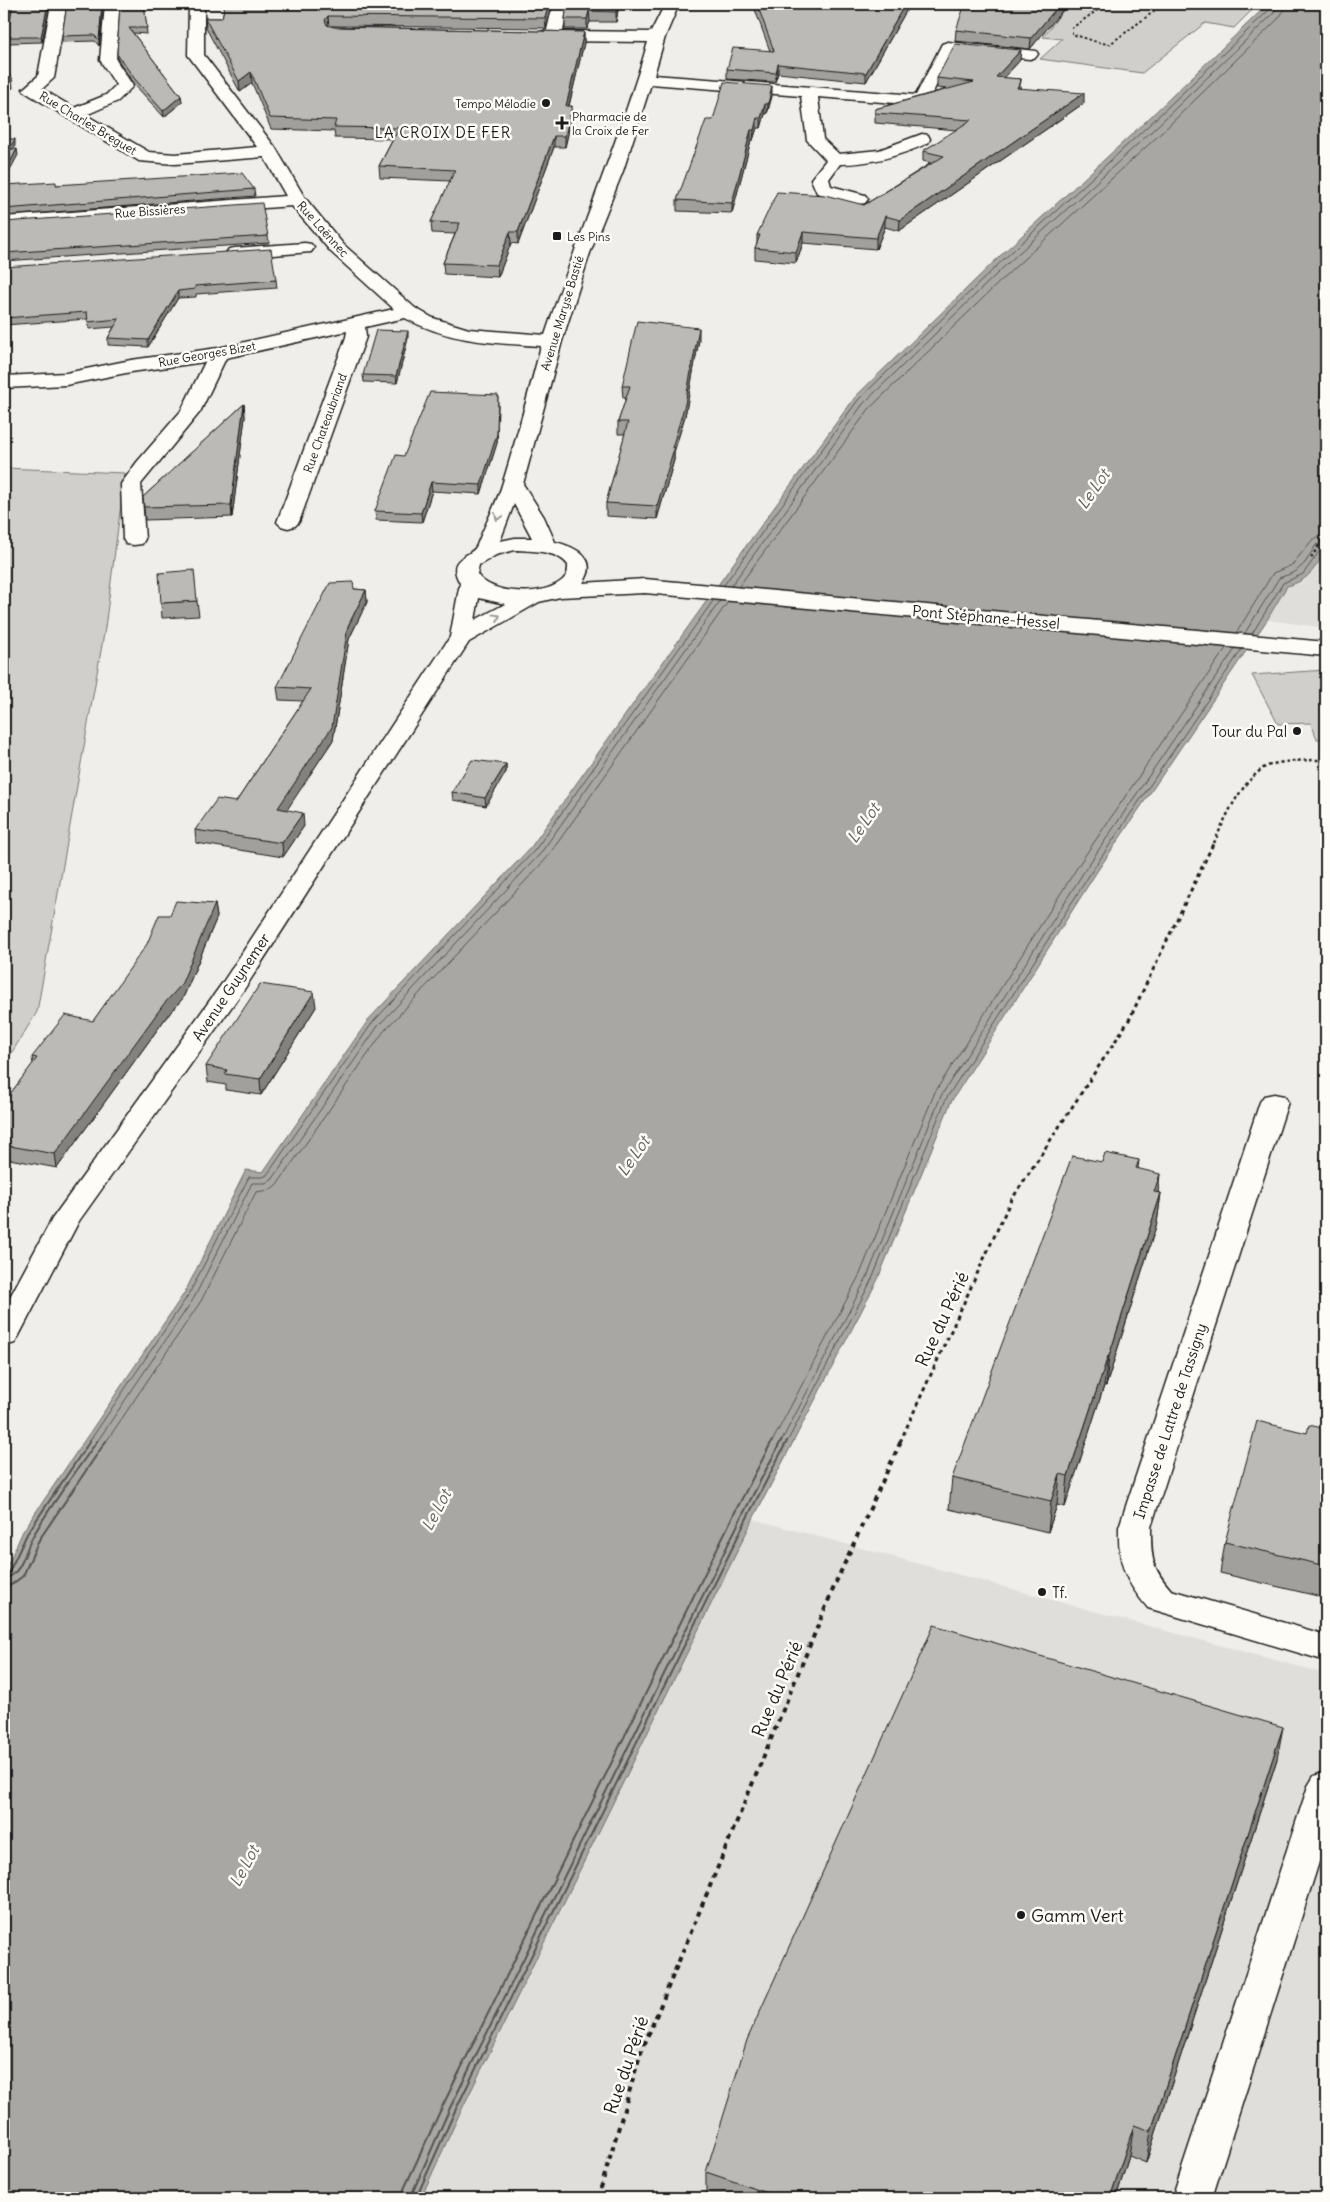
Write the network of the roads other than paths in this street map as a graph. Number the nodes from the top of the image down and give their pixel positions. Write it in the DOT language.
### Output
graph roads {
  1 [pos="59,4"];
  2 [pos="113,4"];
  3 [pos="197,4"];
  4 [pos="560,4"];
  5 [pos="672,4"];
  6 [pos="534,35"];
  7 [pos="554,36"];
  8 [pos="657,37"];
  9 [pos="1030,54"];
  10 [pos="645,79"];
  11 [pos="809,92"];
  12 [pos="74,114"];
  13 [pos="922,139"];
  14 [pos="269,151"];
  15 [pos="834,159"];
  16 [pos="859,199"];
  17 [pos="297,200"];
  18 [pos="4,222"];
  19 [pos="305,248"];
  20 [pos="218,254"];
  21 [pos="408,312"];
  22 [pos="356,323"];
  23 [pos="552,341"];
  24 [pos="218,354"];
  25 [pos="4,382"];
  26 [pos="513,484"];
  27 [pos="288,522"];
  28 [pos="134,539"];
  29 [pos="546,545"];
  30 [pos="486,550"];
  31 [pos="578,564"];
  32 [pos="607,581"];
  33 [pos="471,583"];
  34 [pos="560,591"];
  35 [pos="533,597"];
  36 [pos="461,637"];
  37 [pos="1326,649"];
  38 [pos="1274,1102"];
  39 [pos="4,1336"];
  40 [pos="1326,1648"];
  41 [pos="1326,1786"];
  42 [pos="1192,2198"];
  1 -- 12 [label="street, Rue Charles Breguet"];
  2 -- 12 [label="street"];
  3 -- 14 [label="street, Rue Laënnec"];
  4 -- 7 [label="street"];
  5 -- 8 [label="street, Avenue Maryse Bastié"];
  6 -- 7 [label="street"];
  7 -- 8 [label="street"];
  8 -- 10 [label="street, Avenue Maryse Bastié"];
  9 -- 11 [label="street"];
  10 -- 11 [label="street"];
  10 -- 23 [label="street, Avenue Maryse Bastié"];
  11 -- 15 [label="street"];
  12 -- 14 [label="street, Rue Charles Breguet"];
  13 -- 15 [label="street"];
  14 -- 17 [label="street, Rue Laënnec"];
  15 -- 16 [label="street"];
  17 -- 18 [label="street, Rue Bissières"];
  17 -- 21 [label="street, Rue Laënnec"];
  19 -- 20 [label="street"];
  21 -- 22 [label="street, Rue Georges Bizet"];
  21 -- 23 [label="street, Rue Laënnec"];
  22 -- 24 [label="street, Rue Georges Bizet"];
  22 -- 27 [label="street, Rue Chateaubriand"];
  23 -- 26 [label="street, Avenue Maryse Bastié"];
  24 -- 25 [label="street, Rue Georges Bizet"];
  24 -- 28 [label="street"];
  26 -- 29 [label="street"];
  26 -- 30 [label="street, Avenue Maryse Bastié, one-way"];
  29 -- 30 [label="street"];
  29 -- 31 [label="street"];
  30 -- 33 [label="street, Avenue Guynemer"];
  31 -- 32 [label="street"];
  31 -- 34 [label="street"];
  32 -- 34 [label="street, Pont Stéphane-Hessel"];
  32 -- 37 [label="street, Pont Stéphane-Hessel"];
  33 -- 35 [label="street"];
  33 -- 36 [label="street, Avenue Guynemer"];
  34 -- 35 [label="street, Pont Stéphane-Hessel"];
  36 -- 35 [label="street, Avenue Guynemer, one-way"];
  36 -- 39 [label="street, Avenue Guynemer"];
  38 -- 40 [label="street, Impasse de Lattre de Tassigny"];
  41 -- 42 [label="street"];
}
